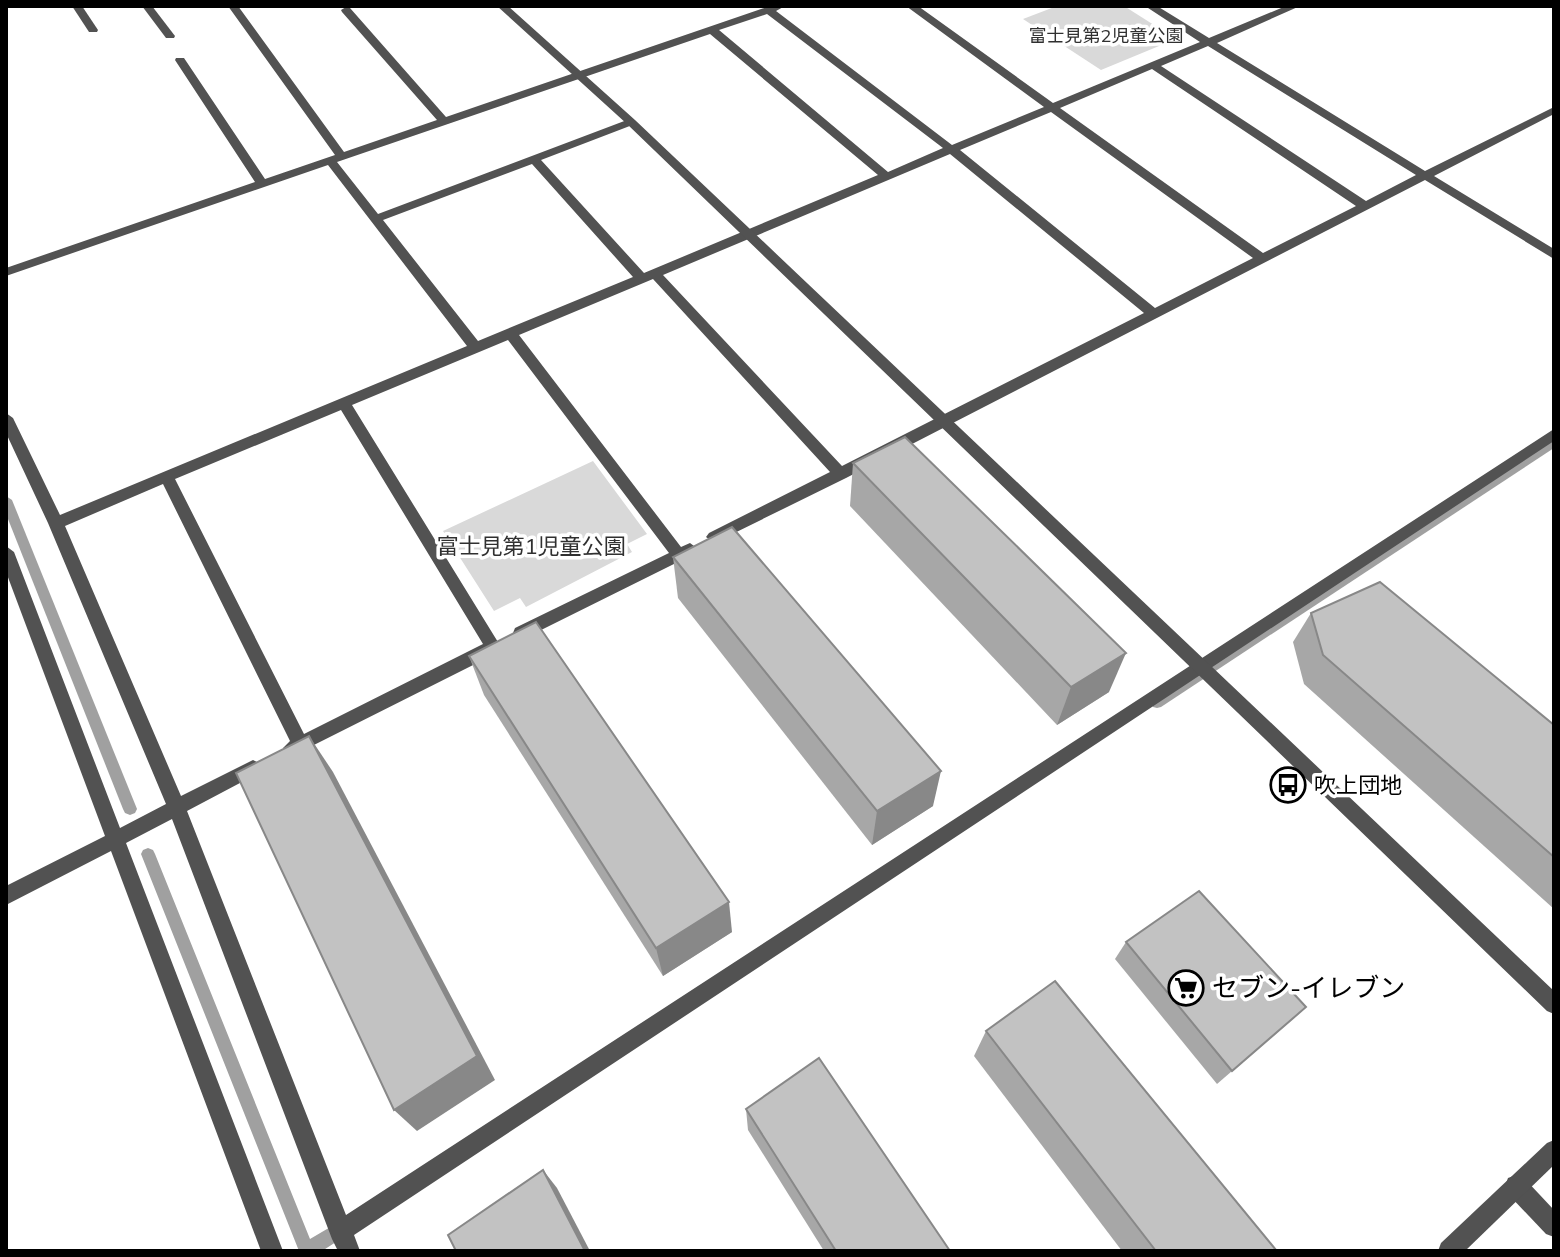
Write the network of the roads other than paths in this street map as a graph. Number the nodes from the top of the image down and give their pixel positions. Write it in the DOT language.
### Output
graph roads {
  1 [pos="77,6"];
  2 [pos="147,6"];
  3 [pos="233,6"];
  4 [pos="502,6"];
  5 [pos="911,6"];
  6 [pos="1150,6"];
  7 [pos="1295,6"];
  8 [pos="774,8"];
  9 [pos="346,10"];
  10 [pos="93,30"];
  11 [pos="712,30"];
  12 [pos="170,36"];
  13 [pos="1210,41"];
  14 [pos="180,60"];
  15 [pos="1153,65"];
  16 [pos="580,74"];
  17 [pos="1054,107"];
  18 [pos="1554,110"];
  19 [pos="631,122"];
  20 [pos="445,123"];
  21 [pos="951,149"];
  22 [pos="534,159"];
  23 [pos="337,160"];
  24 [pos="1425,176"];
  25 [pos="887,177"];
  26 [pos="263,185"];
  27 [pos="1365,206"];
  28 [pos="375,219"];
  29 [pos="748,235"];
  30 [pos="1554,255"];
  31 [pos="1262,258"];
  32 [pos="6,272"];
  33 [pos="648,277"];
  34 [pos="1153,313"];
  35 [pos="511,334"];
  36 [pos="476,348"];
  37 [pos="344,403"];
  38 [pos="6,418"];
  39 [pos="944,419"];
  40 [pos="1554,434"];
  41 [pos="841,474"];
  42 [pos="167,477"];
  43 [pos="56,523"];
  44 [pos="6,552"];
  45 [pos="679,555"];
  46 [pos="493,647"];
  47 [pos="1201,665"];
  48 [pos="300,743"];
  49 [pos="177,808"];
  50 [pos="116,839"];
  51 [pos="6,896"];
  52 [pos="1554,1004"];
  53 [pos="1554,1150"];
  54 [pos="1516,1186"];
  55 [pos="1554,1226"];
  56 [pos="340,1231"];
  57 [pos="272,1251"];
  58 [pos="349,1251"];
  59 [pos="1449,1251"];
  1 -- 10 [label="street"];
  2 -- 12 [label="street"];
  3 -- 23 [label="street"];
  4 -- 16 [label="street"];
  5 -- 17 [label="street"];
  6 -- 13 [label="street"];
  7 -- 13 [label="street"];
  8 -- 11 [label="street"];
  8 -- 21 [label="street"];
  9 -- 20 [label="street"];
  11 -- 16 [label="street"];
  11 -- 25 [label="street"];
  13 -- 15 [label="street"];
  13 -- 24 [label="street"];
  14 -- 26 [label="street"];
  15 -- 17 [label="street"];
  15 -- 27 [label="street"];
  16 -- 19 [label="street"];
  16 -- 20 [label="street"];
  17 -- 21 [label="street"];
  17 -- 31 [label="street"];
  18 -- 24 [label="street"];
  19 -- 22 [label="street"];
  19 -- 29 [label="street"];
  20 -- 23 [label="street"];
  21 -- 25 [label="street"];
  21 -- 34 [label="street"];
  22 -- 28 [label="street"];
  22 -- 33 [label="street"];
  23 -- 26 [label="street"];
  23 -- 28 [label="street"];
  24 -- 27 [label="street"];
  24 -- 30 [label="street"];
  25 -- 29 [label="street"];
  26 -- 32 [label="street"];
  27 -- 31 [label="street"];
  28 -- 36 [label="street"];
  29 -- 33 [label="street"];
  29 -- 39 [label="street"];
  31 -- 34 [label="street"];
  33 -- 35 [label="street"];
  33 -- 41 [label="street"];
  34 -- 39 [label="street"];
  35 -- 36 [label="street"];
  35 -- 45 [label="street"];
  36 -- 37 [label="street"];
  37 -- 42 [label="street"];
  37 -- 46 [label="street"];
  38 -- 43 [label="street"];
  39 -- 41 [label="street"];
  39 -- 47 [label="street"];
  40 -- 47 [label="street"];
  41 -- 45 [label="street"];
  42 -- 43 [label="street"];
  42 -- 48 [label="street"];
  43 -- 49 [label="street"];
  44 -- 50 [label="street"];
  45 -- 46 [label="street"];
  46 -- 48 [label="street"];
  47 -- 52 [label="street"];
  47 -- 56 [label="street"];
  48 -- 49 [label="street"];
  49 -- 50 [label="street"];
  49 -- 56 [label="street"];
  50 -- 51 [label="street"];
  50 -- 57 [label="street"];
  53 -- 54 [label="street"];
  54 -- 55 [label="street"];
  54 -- 59 [label="street"];
  56 -- 58 [label="street"];
}
